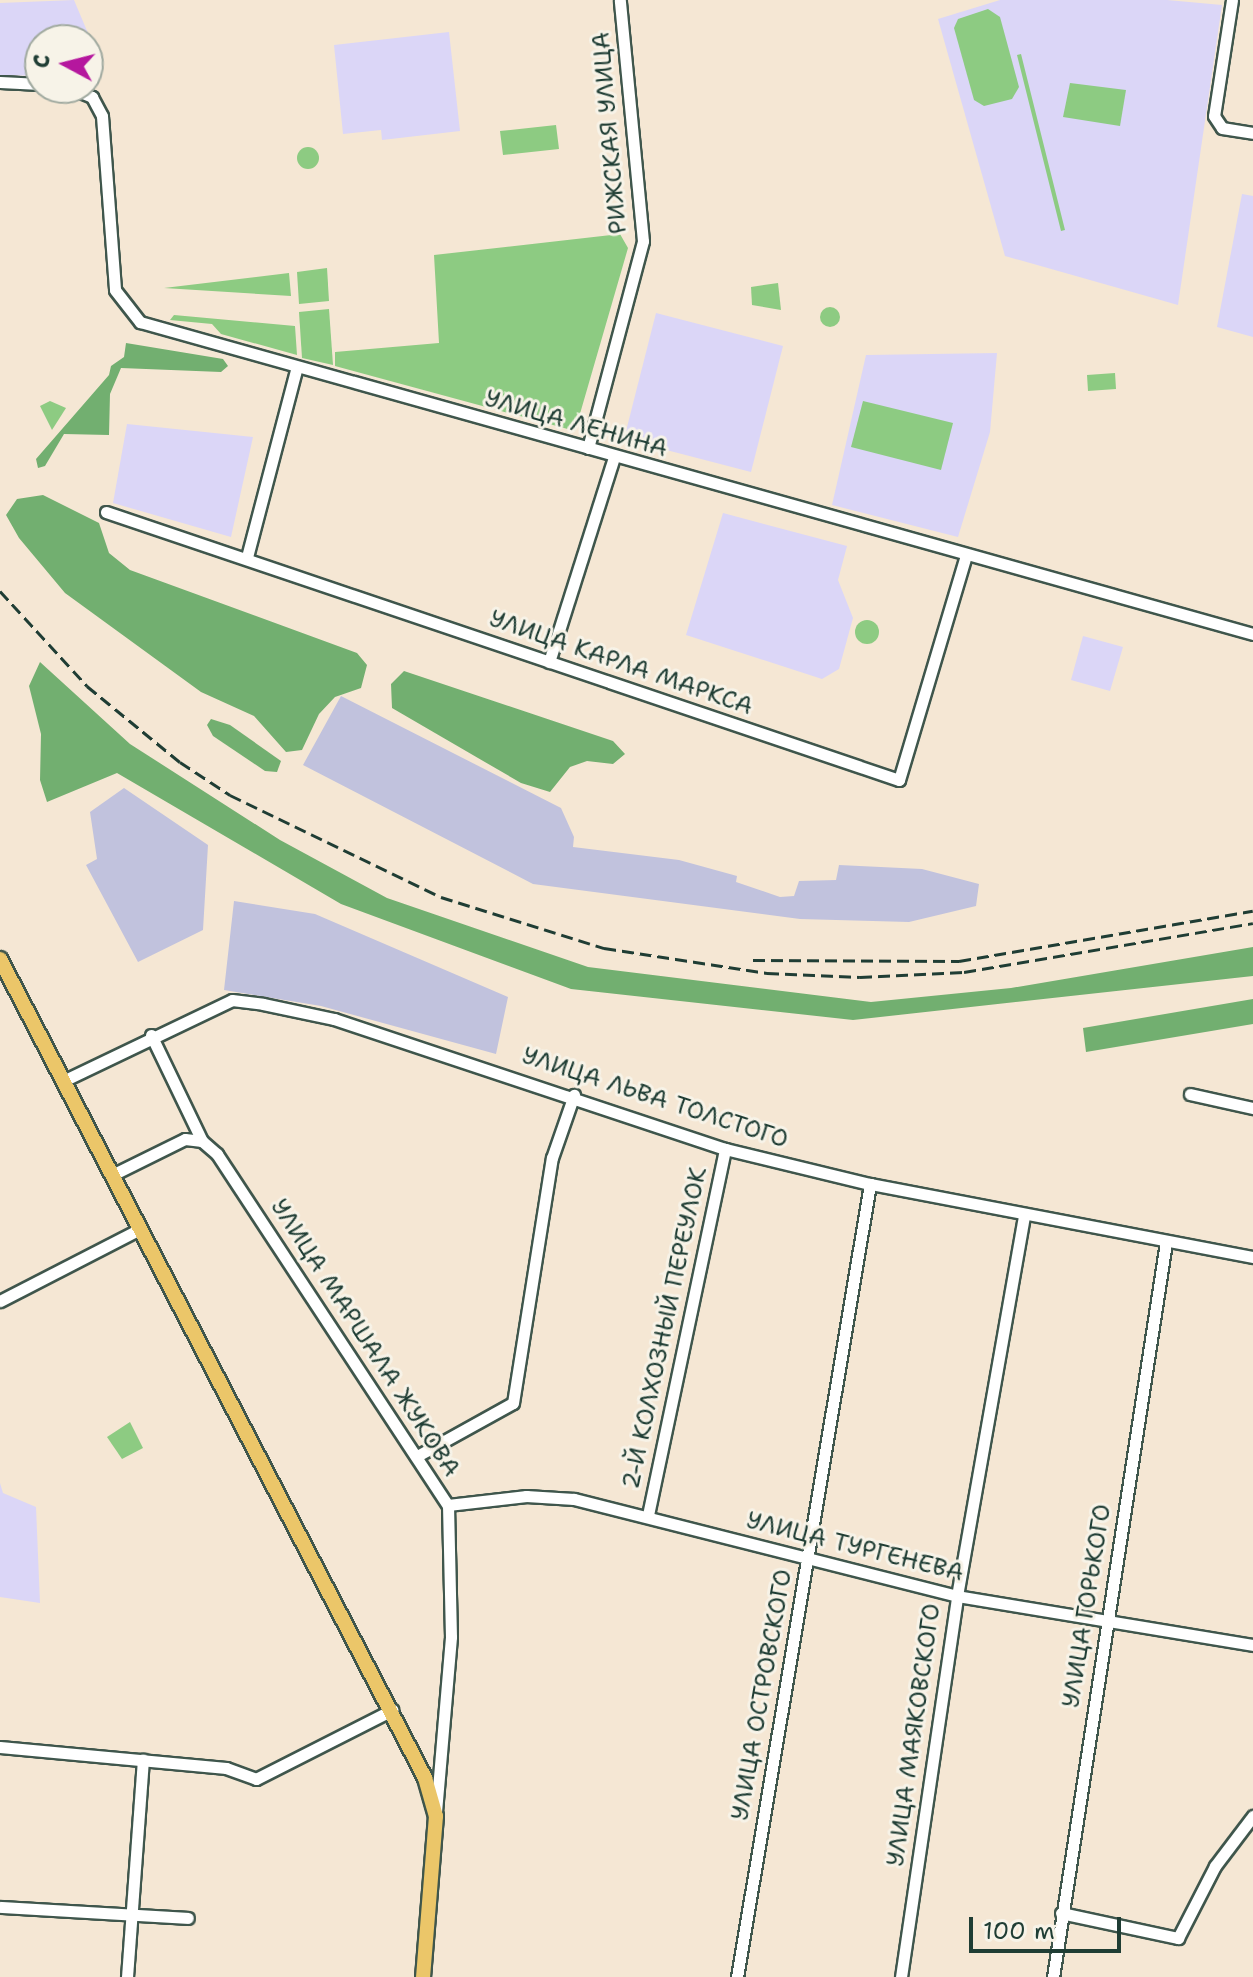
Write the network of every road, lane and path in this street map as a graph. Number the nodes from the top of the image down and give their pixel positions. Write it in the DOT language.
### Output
graph roads {
  1 [pos="620,0"];
  2 [pos="1232,0"];
  3 [pos="0,82"];
  4 [pos="24,83"];
  5 [pos="96,104"];
  6 [pos="1253,133"];
  7 [pos="297,367"];
  8 [pos="588,448"];
  9 [pos="614,457"];
  10 [pos="106,512"];
  11 [pos="966,555"];
  12 [pos="247,557"];
  13 [pos="1253,634"];
  14 [pos="549,662"];
  15 [pos="0,959"];
  16 [pos="151,1035"];
  17 [pos="63,1081"];
  18 [pos="1190,1094"];
  19 [pos="574,1095"];
  20 [pos="1253,1108"];
  21 [pos="202,1141"];
  22 [pos="725,1149"];
  23 [pos="112,1175"];
  24 [pos="870,1184"];
  25 [pos="1024,1215"];
  26 [pos="140,1229"];
  27 [pos="1166,1242"];
  28 [pos="1253,1257"];
  29 [pos="0,1301"];
  30 [pos="419,1455"];
  31 [pos="448,1505"];
  32 [pos="648,1515"];
  33 [pos="807,1562"];
  34 [pos="957,1596"];
  35 [pos="1106,1623"];
  36 [pos="1253,1645"];
  37 [pos="392,1710"];
  38 [pos="0,1747"];
  39 [pos="143,1760"];
  40 [pos="436,1816"];
  41 [pos="1253,1816"];
  42 [pos="0,1907"];
  43 [pos="1061,1913"];
  44 [pos="132,1914"];
  45 [pos="188,1918"];
  46 [pos="127,1977"];
  47 [pos="423,1977"];
  48 [pos="737,1977"];
  49 [pos="901,1977"];
  50 [pos="1053,1977"];
  1 -- 8 [label="street, РИЖСКАЯ УЛИЦА"];
  2 -- 6 [label="street"];
  3 -- 4 [label="street"];
  5 -- 7 [label="street, УЛИЦА ЛЕНИНА"];
  7 -- 8 [label="street, УЛИЦА ЛЕНИНА"];
  7 -- 12 [label="street"];
  8 -- 9 [label="street, УЛИЦА ЛЕНИНА"];
  9 -- 11 [label="street, УЛИЦА ЛЕНИНА"];
  9 -- 14 [label="street"];
  10 -- 12 [label="street, УЛИЦА КАРЛА МАРКСА"];
  11 -- 13 [label="street, УЛИЦА ЛЕНИНА"];
  11 -- 14 [label="street, УЛИЦА КАРЛА МАРКСА"];
  12 -- 14 [label="street, УЛИЦА КАРЛА МАРКСА"];
  15 -- 17 [label="main road, УЛИЦА МАРШАЛА ЖУКОВА"];
  16 -- 17 [label="street, УЛИЦА ЛЬВА ТОЛСТОГО"];
  16 -- 19 [label="street, УЛИЦА ЛЬВА ТОЛСТОГО"];
  16 -- 21 [label="street, УЛИЦА МАРШАЛА ЖУКОВА"];
  17 -- 23 [label="main road, УЛИЦА МАРШАЛА ЖУКОВА"];
  18 -- 20 [label="street"];
  19 -- 22 [label="street, УЛИЦА ЛЬВА ТОЛСТОГО"];
  19 -- 30 [label="street"];
  21 -- 23 [label="street"];
  21 -- 30 [label="street, УЛИЦА МАРШАЛА ЖУКОВА"];
  22 -- 24 [label="street, УЛИЦА ЛЬВА ТОЛСТОГО"];
  22 -- 32 [label="street, 2-Й КОЛХОЗНЫЙ ПЕРЕУЛОК"];
  23 -- 26 [label="main road, УЛИЦА МАРШАЛА ЖУКОВА"];
  24 -- 25 [label="street, УЛИЦА ЛЬВА ТОЛСТОГО"];
  24 -- 33 [label="street, УЛИЦА ОСТРОВСКОГО"];
  25 -- 27 [label="street, УЛИЦА ЛЬВА ТОЛСТОГО"];
  25 -- 34 [label="street, УЛИЦА МАЯКОВСКОГО"];
  26 -- 29 [label="street"];
  26 -- 37 [label="main road, УЛИЦА МАРШАЛА ЖУКОВА"];
  27 -- 28 [label="street, УЛИЦА ЛЬВА ТОЛСТОГО"];
  27 -- 35 [label="street, УЛИЦА ГОРЬКОГО"];
  30 -- 31 [label="street, УЛИЦА МАРШАЛА ЖУКОВА"];
  31 -- 32 [label="street, УЛИЦА ТУРГЕНЕВА"];
  31 -- 40 [label="street, УЛИЦА МАРШАЛА ЖУКОВА"];
  32 -- 33 [label="street, УЛИЦА ТУРГЕНЕВА"];
  33 -- 34 [label="street, УЛИЦА ТУРГЕНЕВА"];
  33 -- 48 [label="street, УЛИЦА ОСТРОВСКОГО"];
  34 -- 35 [label="street, УЛИЦА ТУРГЕНЕВА"];
  34 -- 49 [label="street, УЛИЦА МАЯКОВСКОГО"];
  35 -- 36 [label="street, УЛИЦА ТУРГЕНЕВА"];
  35 -- 43 [label="street, УЛИЦА ГОРЬКОГО"];
  37 -- 39 [label="street"];
  37 -- 40 [label="main road, УЛИЦА МАРШАЛА ЖУКОВА"];
  38 -- 39 [label="street"];
  39 -- 44 [label="street"];
  40 -- 47 [label="main road, УЛИЦА МАРШАЛА ЖУКОВА"];
  41 -- 43 [label="street"];
  42 -- 44 [label="street"];
  43 -- 50 [label="street, УЛИЦА ГОРЬКОГО"];
  44 -- 45 [label="street"];
  44 -- 46 [label="street"];
}
